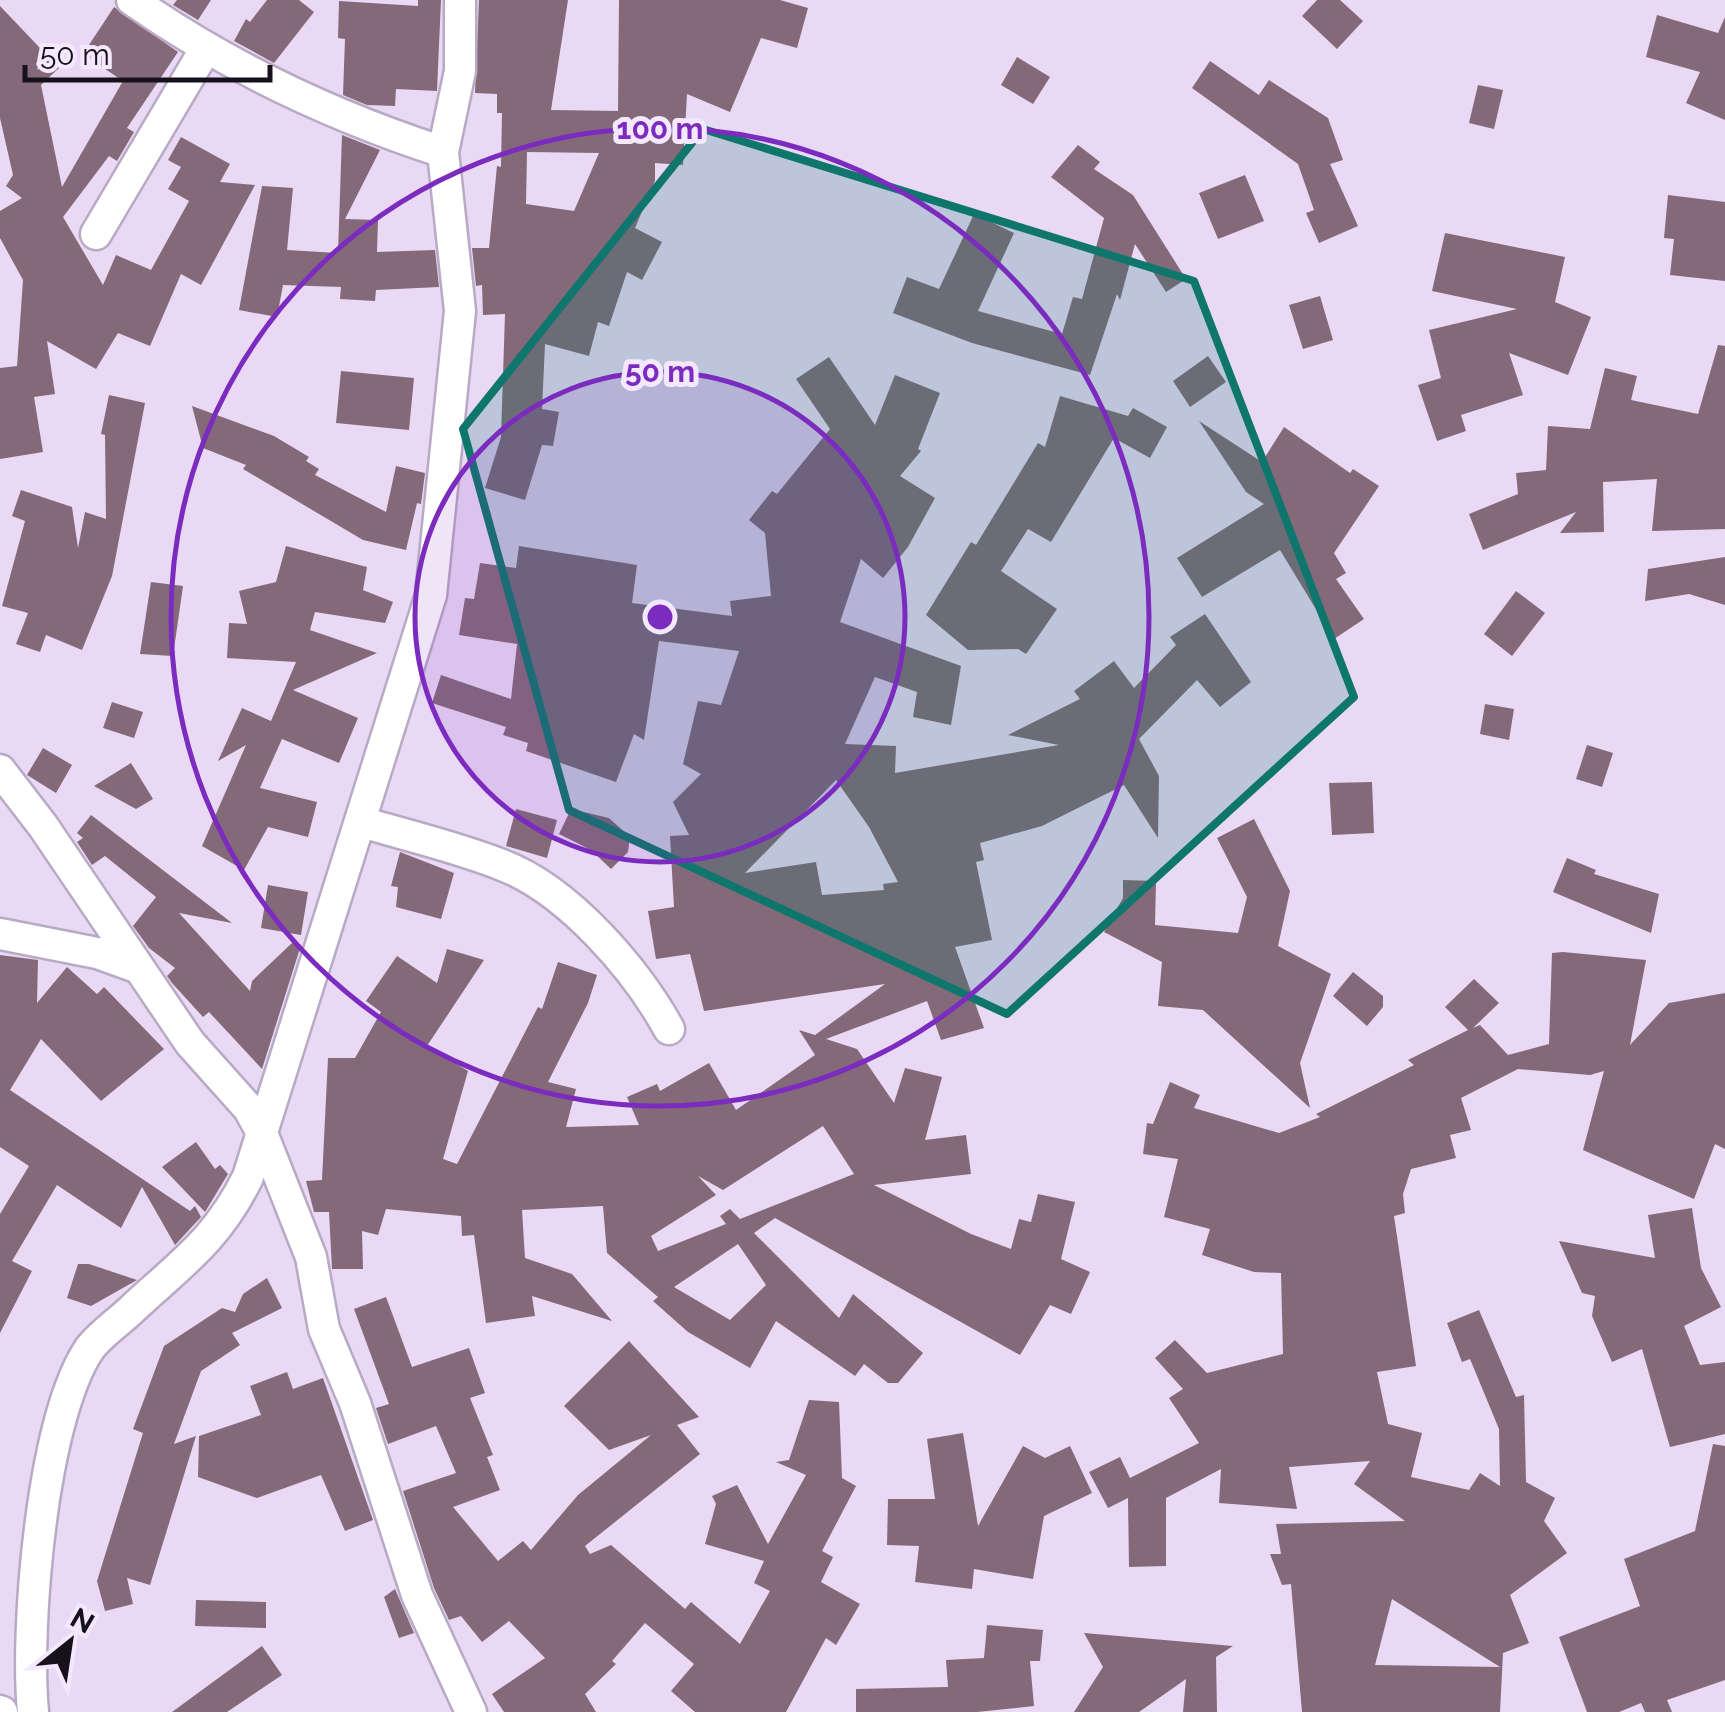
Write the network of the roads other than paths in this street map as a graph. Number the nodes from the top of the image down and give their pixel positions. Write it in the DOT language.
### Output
graph roads {
  1 [pos="132,0"];
  2 [pos="460,0"];
  3 [pos="206,48"];
  4 [pos="443,152"];
  5 [pos="96,234"];
  6 [pos="0,770"];
  7 [pos="362,822"];
  8 [pos="0,934"];
  9 [pos="136,967"];
  10 [pos="669,1029"];
  11 [pos="262,1133"];
  12 [pos="32,1712"];
  13 [pos="471,1712"];
  1 -- 3 [label="street"];
  2 -- 4 [label="street"];
  3 -- 4 [label="street"];
  3 -- 5 [label="street"];
  4 -- 7 [label="street"];
  6 -- 9 [label="street"];
  7 -- 10 [label="street"];
  7 -- 11 [label="street"];
  8 -- 9 [label="street"];
  9 -- 11 [label="street"];
  11 -- 12 [label="street"];
  11 -- 13 [label="street"];
}
